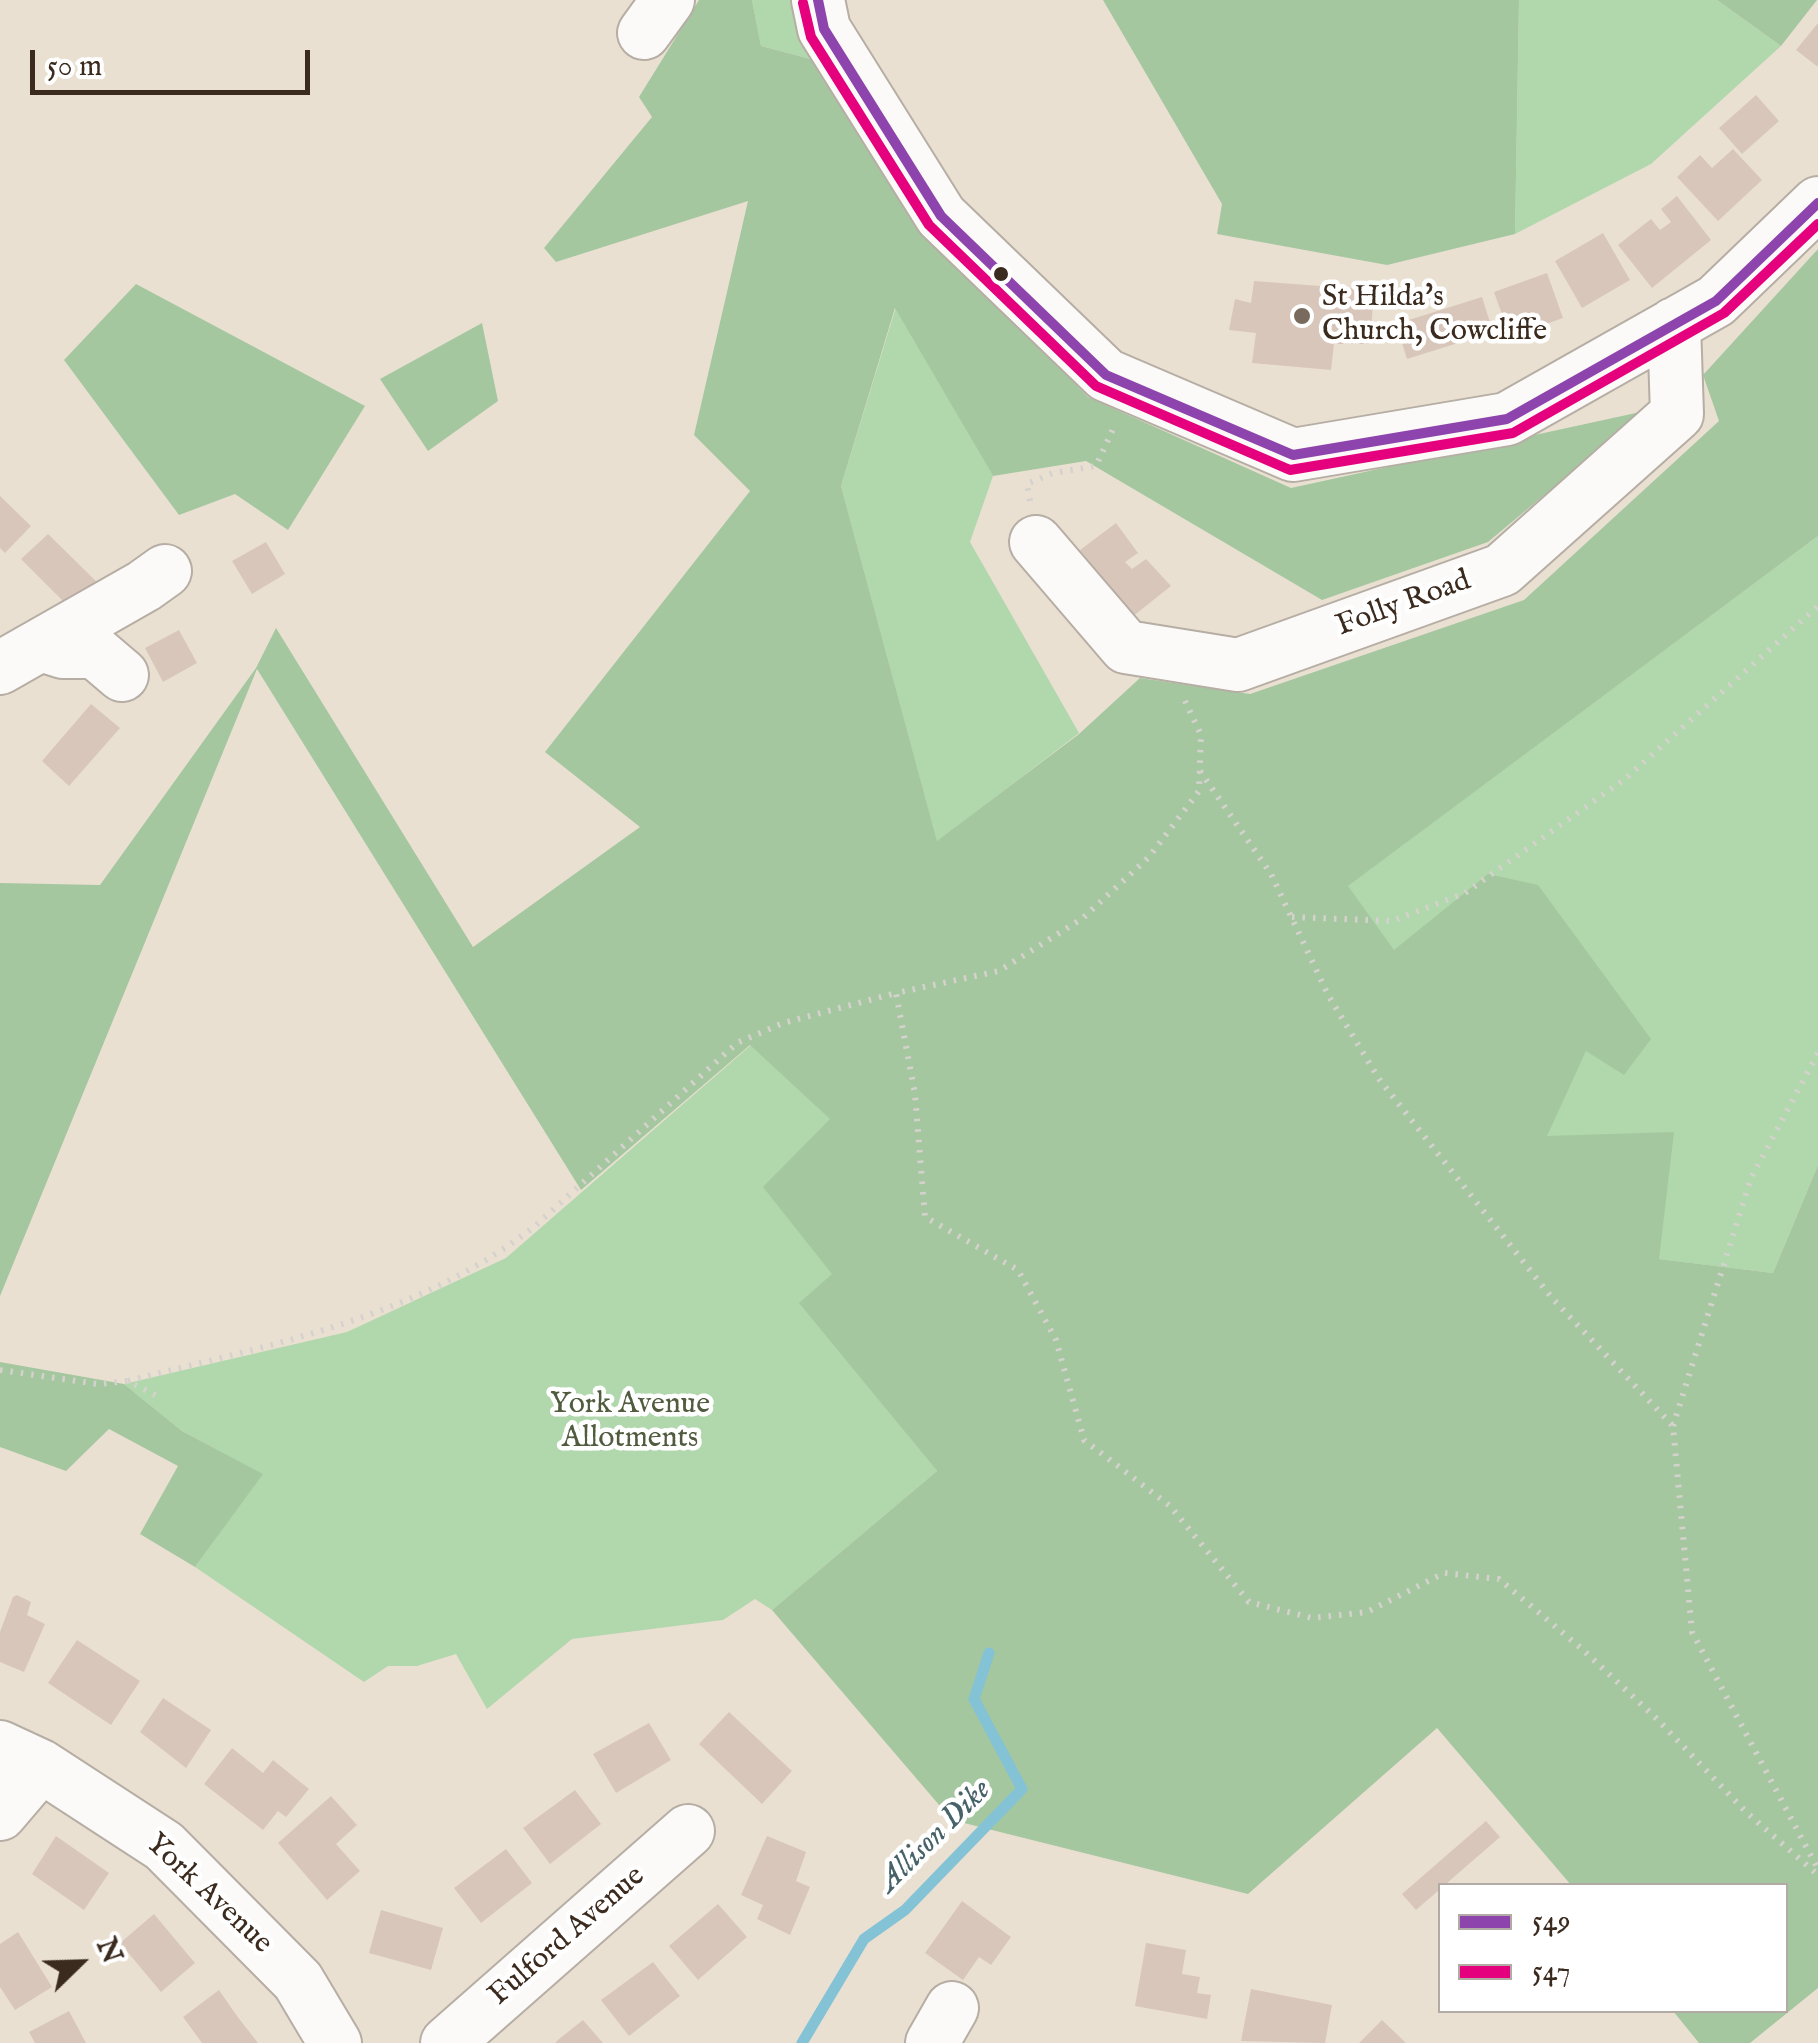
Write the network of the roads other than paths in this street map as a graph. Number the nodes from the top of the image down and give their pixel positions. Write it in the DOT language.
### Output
graph roads {
  1 [pos="818,0"];
  2 [pos="1818,203"];
  3 [pos="1674,324"];
  4 [pos="1036,542"];
  5 [pos="165,571"];
  6 [pos="20,657"];
  7 [pos="122,676"];
  8 [pos="20,1757"];
  9 [pos="0,1814"];
  10 [pos="688,1831"];
  11 [pos="335,2043"];
  12 [pos="447,2043"];
  1 -- 3 [label="street"];
  2 -- 3 [label="street"];
  3 -- 4 [label="street, Folly Road"];
  5 -- 6 [label="street"];
  6 -- 7 [label="street"];
  8 -- 9 [label="street"];
  8 -- 11 [label="street, York Avenue"];
  10 -- 12 [label="street, Fulford Avenue"];
}
